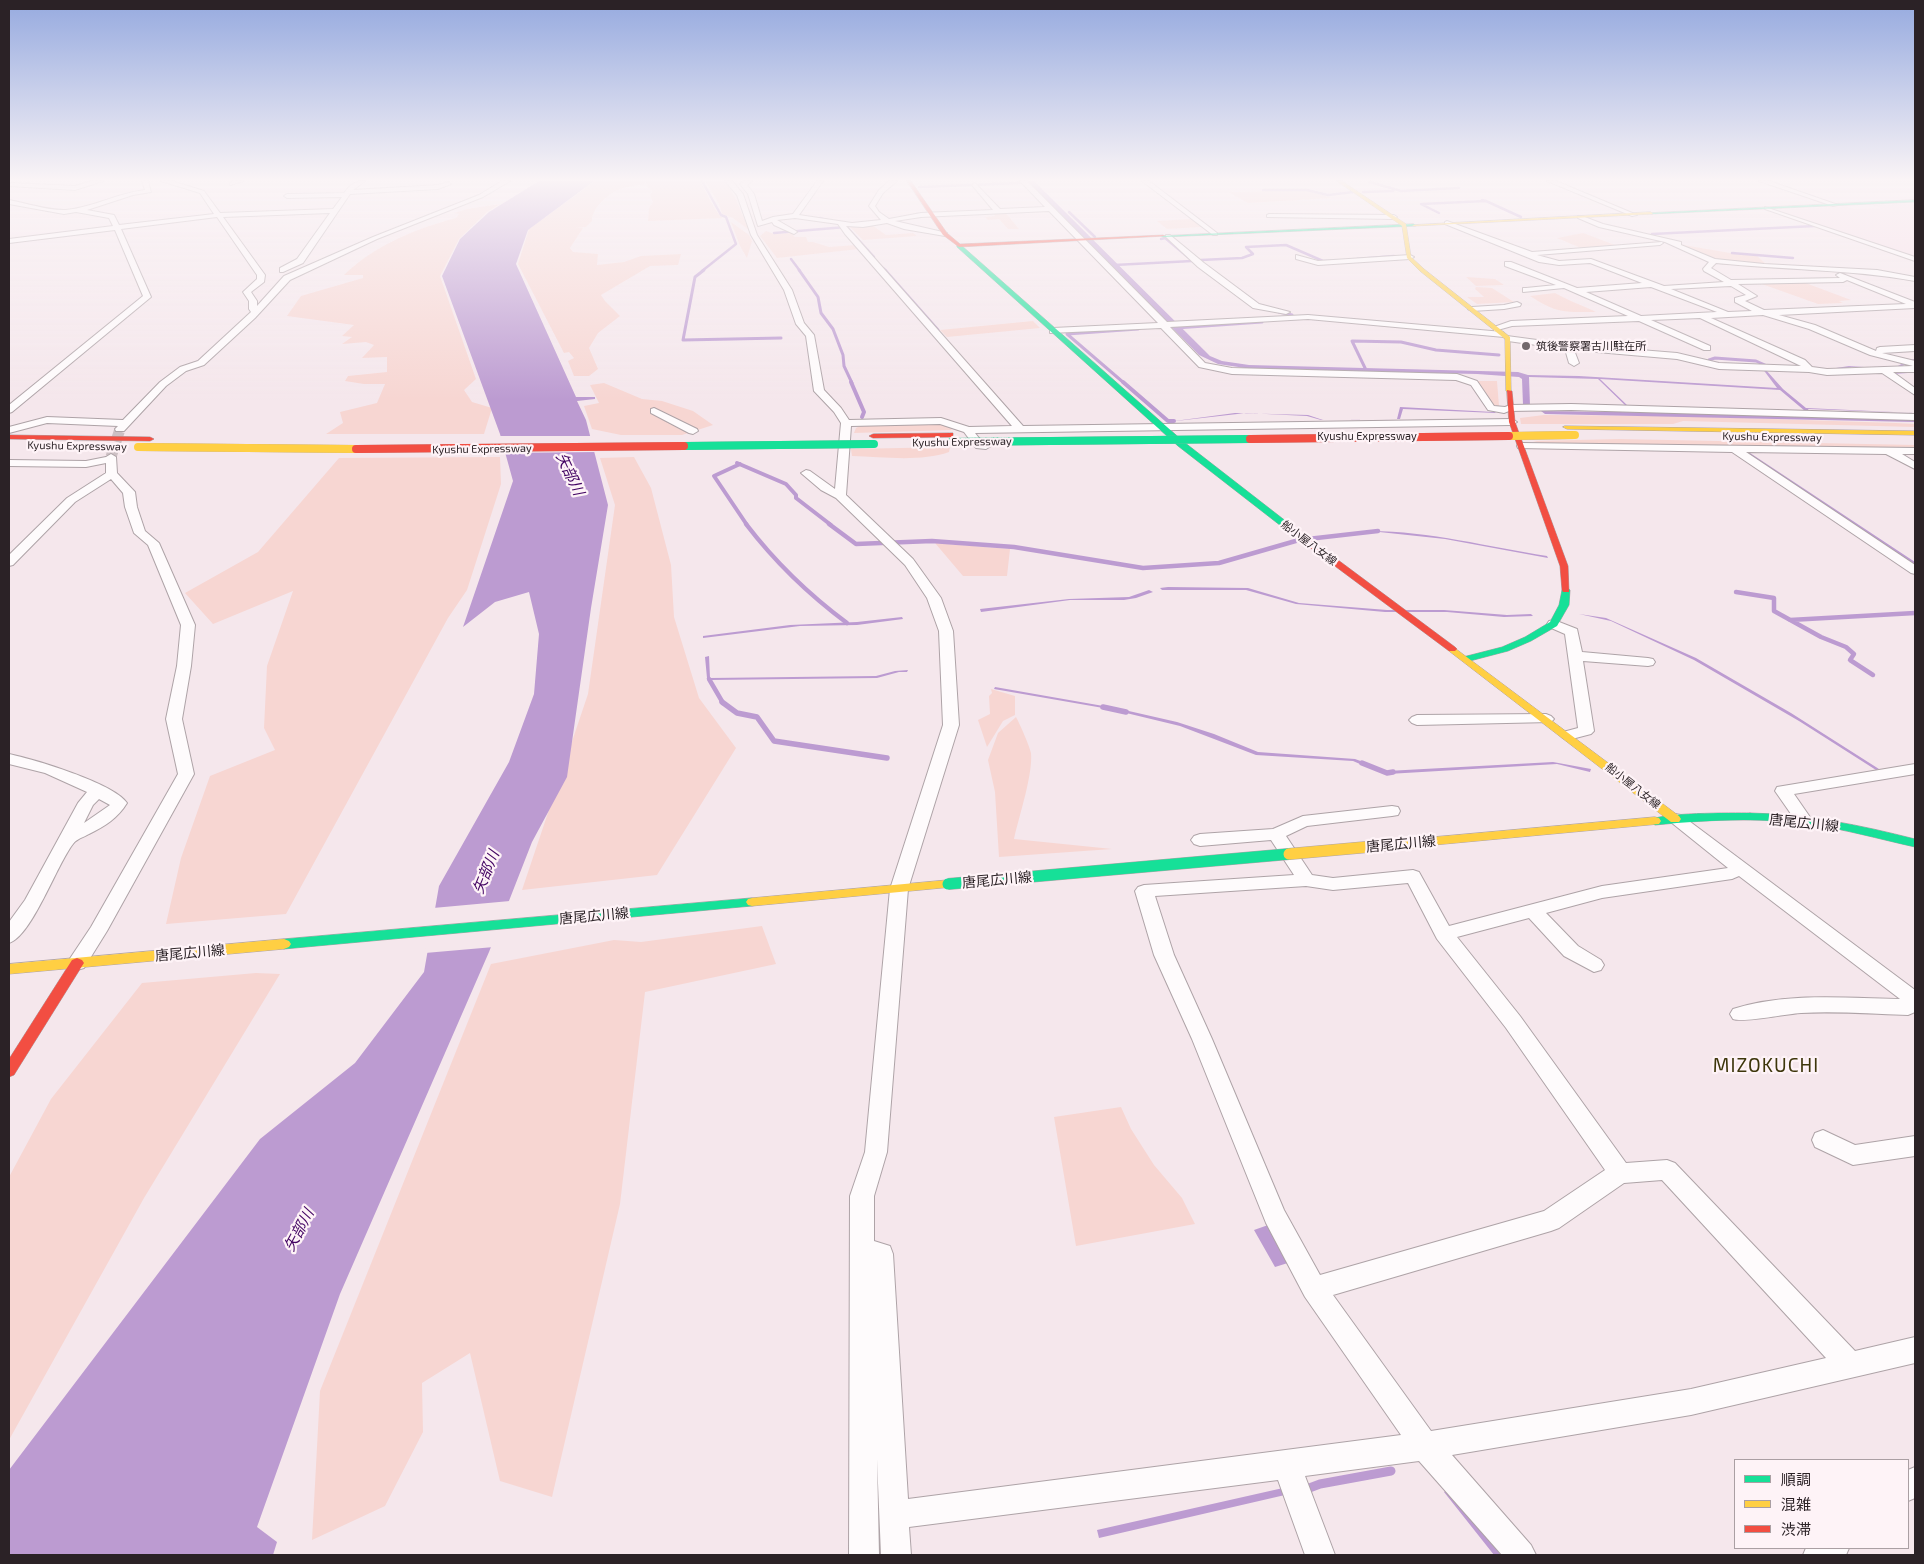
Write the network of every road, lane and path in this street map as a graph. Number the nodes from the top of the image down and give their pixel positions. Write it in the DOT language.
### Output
graph roads {
  1 [pos="128,254"];
  2 [pos="245,254"];
  3 [pos="305,254"];
  4 [pos="339,254"];
  5 [pos="766,254"];
  6 [pos="866,254"];
  7 [pos="968,254"];
  8 [pos="1101,254"];
  9 [pos="1188,254"];
  10 [pos="1409,254"];
  11 [pos="1530,254"];
  12 [pos="1698,254"];
  13 [pos="1900,254"];
  14 [pos="1298,257"];
  15 [pos="1410,257"];
  16 [pos="1915,259"];
  17 [pos="1714,261"];
  18 [pos="1508,264"];
  19 [pos="1830,269"];
  20 [pos="280,272"];
  21 [pos="1915,279"];
  22 [pos="274,280"];
  23 [pos="1853,280"];
  24 [pos="1568,282"];
  25 [pos="1731,283"];
  26 [pos="1658,286"];
  27 [pos="1526,290"];
  28 [pos="1576,290"];
  29 [pos="267,300"];
  30 [pos="1517,304"];
  31 [pos="1915,306"];
  32 [pos="1472,309"];
  33 [pos="256,312"];
  34 [pos="1765,313"];
  35 [pos="1313,314"];
  36 [pos="1731,314"];
  37 [pos="1700,316"];
  38 [pos="1637,318"];
  39 [pos="1164,325"];
  40 [pos="1053,331"];
  41 [pos="1503,334"];
  42 [pos="1914,345"];
  43 [pos="1569,347"];
  44 [pos="1867,351"];
  45 [pos="1670,356"];
  46 [pos="1574,364"];
  47 [pos="1915,364"];
  48 [pos="1809,369"];
  49 [pos="1915,369"];
  50 [pos="1885,371"];
  51 [pos="1915,392"];
  52 [pos="1507,409"];
  53 [pos="9,410"];
  54 [pos="654,411"];
  55 [pos="1709,417"];
  56 [pos="1915,417"];
  57 [pos="1512,422"];
  58 [pos="846,423"];
  59 [pos="1915,423"];
  60 [pos="1160,426"];
  61 [pos="1020,429"];
  62 [pos="9,430"];
  63 [pos="968,430"];
  64 [pos="693,431"];
  65 [pos="1571,431"];
  66 [pos="1915,432"];
  67 [pos="9,437"];
  68 [pos="873,440"];
  69 [pos="1915,440"];
  70 [pos="9,444"];
  71 [pos="1180,444"];
  72 [pos="1521,444"];
  73 [pos="1733,448"];
  74 [pos="1887,450"];
  75 [pos="1915,451"];
  76 [pos="9,463"];
  77 [pos="112,463"];
  78 [pos="1915,466"];
  79 [pos="806,473"];
  80 [pos="840,496"];
  81 [pos="9,562"];
  82 [pos="1915,570"];
  83 [pos="1554,624"];
  84 [pos="1575,656"];
  85 [pos="1466,659"];
  86 [pos="1648,662"];
  87 [pos="1546,718"];
  88 [pos="1417,720"];
  89 [pos="1568,736"];
  90 [pos="9,758"];
  91 [pos="1915,769"];
  92 [pos="97,791"];
  93 [pos="1392,811"];
  94 [pos="1675,819"];
  95 [pos="1804,820"];
  96 [pos="1276,834"];
  97 [pos="68,838"];
  98 [pos="1200,840"];
  99 [pos="1915,843"];
  100 [pos="1732,873"];
  101 [pos="1306,880"];
  102 [pos="899,889"];
  103 [pos="1532,910"];
  104 [pos="1444,934"];
  105 [pos="9,936"];
  106 [pos="78,963"];
  107 [pos="1594,965"];
  108 [pos="9,969"];
  109 [pos="1912,1003"];
  110 [pos="1740,1014"];
  111 [pos="9,1071"];
  112 [pos="1823,1140"];
  113 [pos="1915,1146"];
  114 [pos="1620,1172"];
  115 [pos="862,1248"];
  116 [pos="1314,1289"];
  117 [pos="1915,1350"];
  118 [pos="1850,1364"];
  119 [pos="1425,1446"];
  120 [pos="1287,1465"];
  121 [pos="893,1515"];
  122 [pos="1832,1549"];
  123 [pos="864,1555"];
  124 [pos="896,1555"];
  125 [pos="1320,1555"];
  126 [pos="1521,1555"];
  127 [pos="1818,1555"];
  1 -- 53 [label="street"];
  2 -- 33 [label="street"];
  3 -- 20 [label="street"];
  4 -- 29 [label="street"];
  5 -- 58 [label="street"];
  6 -- 61 [label="street"];
  7 -- 40 [label="main road, 船小屋八女線"];
  8 -- 39 [label="street"];
  9 -- 35 [label="street"];
  10 -- 15 [label="main road"];
  11 -- 26 [label="street"];
  12 -- 17 [label="street"];
  13 -- 16 [label="street"];
  14 -- 15 [label="street"];
  15 -- 32 [label="main road"];
  17 -- 19 [label="street"];
  17 -- 25 [label="street"];
  18 -- 24 [label="street"];
  19 -- 21 [label="street"];
  19 -- 23 [label="street"];
  22 -- 29 [label="street"];
  23 -- 25 [label="street"];
  23 -- 31 [label="street"];
  24 -- 27 [label="street"];
  24 -- 28 [label="street"];
  25 -- 26 [label="street"];
  25 -- 34 [label="street"];
  26 -- 28 [label="street"];
  26 -- 36 [label="street"];
  28 -- 38 [label="street"];
  29 -- 33 [label="street"];
  30 -- 32 [label="street"];
  31 -- 34 [label="street"];
  32 -- 41 [label="main road"];
  33 -- 62 [label="street"];
  34 -- 36 [label="street"];
  34 -- 44 [label="street"];
  35 -- 39 [label="street"];
  35 -- 41 [label="street"];
  36 -- 37 [label="street"];
  37 -- 38 [label="street"];
  37 -- 48 [label="street"];
  38 -- 41 [label="street"];
  38 -- 45 [label="street"];
  39 -- 40 [label="street"];
  39 -- 52 [label="street"];
  40 -- 60 [label="main road, 船小屋八女線"];
  41 -- 43 [label="street"];
  41 -- 52 [label="main road"];
  42 -- 44 [label="street"];
  43 -- 45 [label="street"];
  43 -- 46 [label="street"];
  44 -- 47 [label="street"];
  45 -- 48 [label="street"];
  48 -- 50 [label="street"];
  49 -- 50 [label="street"];
  50 -- 51 [label="street"];
  52 -- 56 [label="street"];
  52 -- 57 [label="main road"];
  54 -- 64 [label="street"];
  55 -- 59 [label="street"];
  57 -- 60 [label="street"];
  57 -- 72 [label="main road"];
  58 -- 63 [label="street"];
  58 -- 80 [label="street"];
  60 -- 61 [label="street"];
  60 -- 71 [label="main road, 船小屋八女線"];
  61 -- 63 [label="street"];
  63 -- 71 [label="street"];
  65 -- 66 [label="main road, Kyushu Expressway"];
  65 -- 68 [label="main road, Kyushu Expressway, bridge"];
  65 -- 69 [label="main road, Kyushu Expressway"];
  67 -- 68 [label="main road, Kyushu Expressway"];
  68 -- 70 [label="main road, Kyushu Expressway, bridge"];
  71 -- 72 [label="street"];
  71 -- 85 [label="main road, 船小屋八女線"];
  72 -- 73 [label="street"];
  72 -- 83 [label="main road"];
  73 -- 74 [label="street"];
  73 -- 82 [label="street"];
  74 -- 75 [label="street"];
  74 -- 78 [label="street"];
  76 -- 77 [label="street"];
  77 -- 81 [label="street"];
  77 -- 106 [label="street"];
  79 -- 80 [label="street"];
  80 -- 102 [label="street"];
  83 -- 84 [label="street"];
  83 -- 85 [label="main road"];
  84 -- 86 [label="street"];
  84 -- 89 [label="street"];
  85 -- 87 [label="main road, 船小屋八女線"];
  87 -- 88 [label="street"];
  87 -- 89 [label="main road, 船小屋八女線"];
  89 -- 94 [label="main road, 船小屋八女線"];
  90 -- 92 [label="street"];
  91 -- 95 [label="street"];
  92 -- 97 [label="street"];
  92 -- 97 [label="street"];
  93 -- 96 [label="street"];
  94 -- 95 [label="main road, 唐尾広川線"];
  94 -- 102 [label="main road, 唐尾広川線, bridge"];
  94 -- 109 [label="street"];
  95 -- 99 [label="main road, 唐尾広川線"];
  96 -- 98 [label="street"];
  96 -- 101 [label="street"];
  97 -- 105 [label="street"];
  100 -- 103 [label="street"];
  101 -- 104 [label="street"];
  101 -- 116 [label="street"];
  102 -- 106 [label="main road, 唐尾広川線"];
  102 -- 115 [label="street"];
  103 -- 104 [label="street"];
  103 -- 107 [label="street"];
  104 -- 114 [label="street"];
  106 -- 108 [label="main road, 唐尾広川線"];
  106 -- 111 [label="main road"];
  109 -- 110 [label="street"];
  112 -- 113 [label="street"];
  114 -- 116 [label="street"];
  114 -- 118 [label="street"];
  115 -- 121 [label="street"];
  115 -- 123 [label="street"];
  116 -- 119 [label="street"];
  117 -- 118 [label="street"];
  118 -- 119 [label="street"];
  119 -- 120 [label="street"];
  119 -- 126 [label="street"];
  120 -- 121 [label="street"];
  120 -- 125 [label="street"];
  121 -- 124 [label="street"];
  122 -- 127 [label="street"];
}
